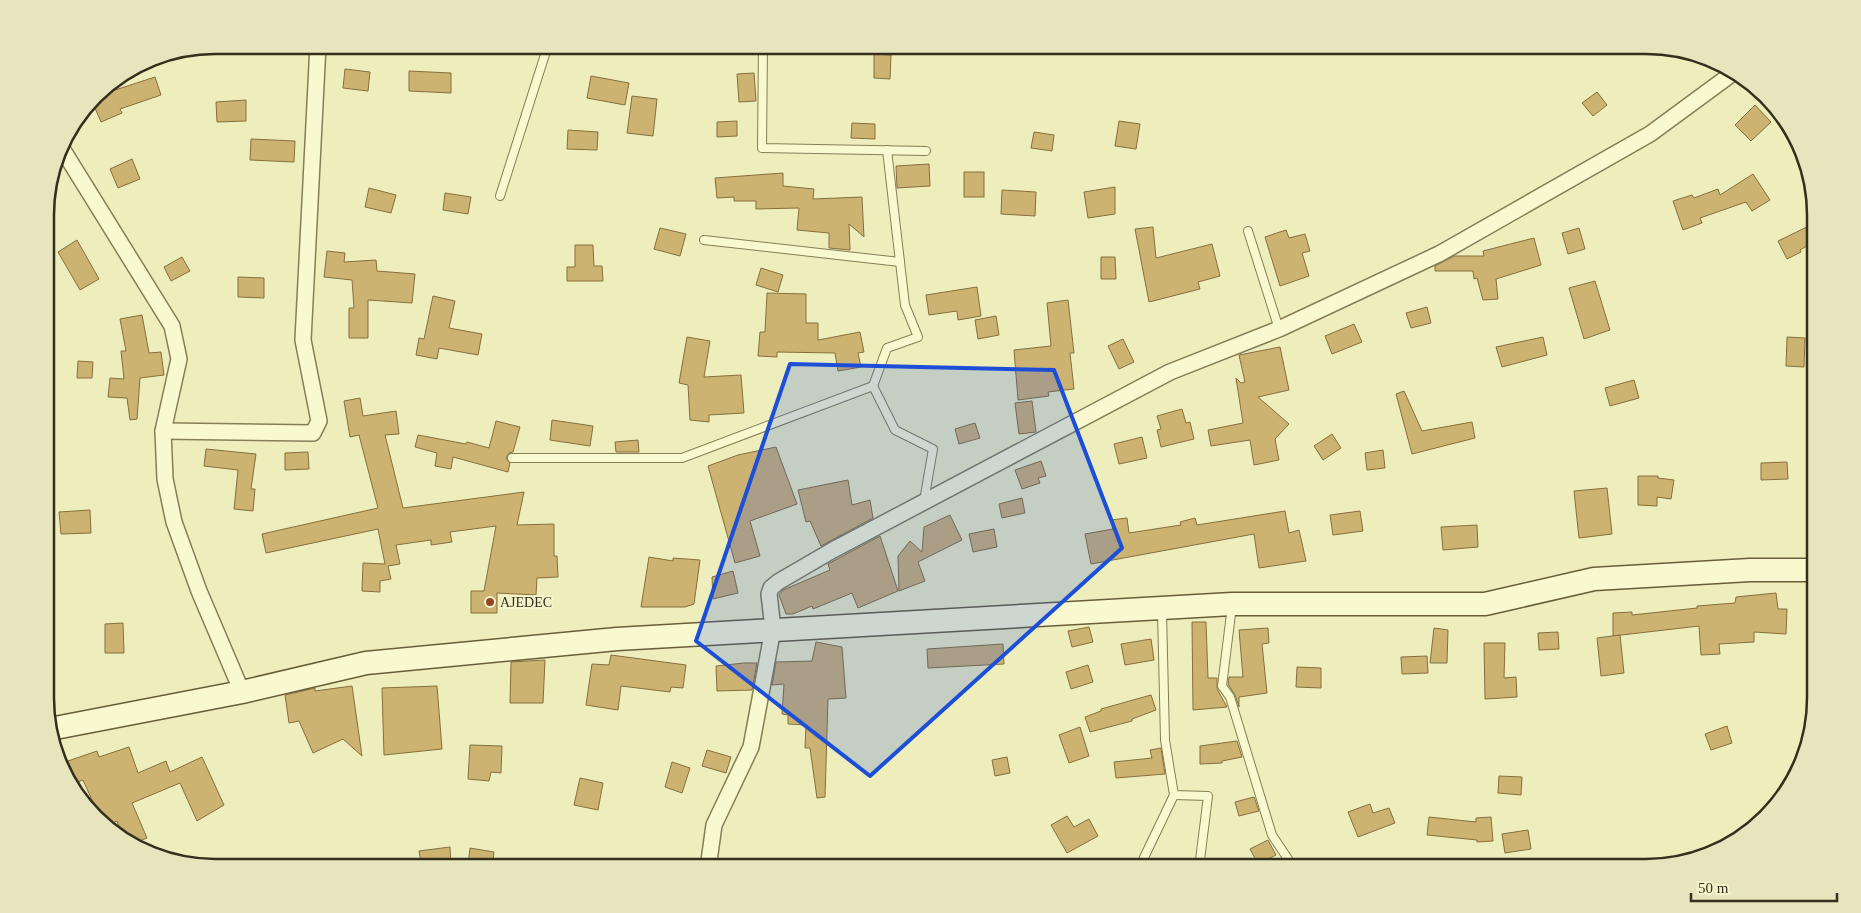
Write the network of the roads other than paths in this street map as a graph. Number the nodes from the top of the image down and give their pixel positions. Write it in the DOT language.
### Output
graph roads {
  1 [pos="318,54"];
  2 [pos="545,54"];
  3 [pos="763,54"];
  4 [pos="1728,76"];
  5 [pos="887,150"];
  6 [pos="926,151"];
  7 [pos="66,154"];
  8 [pos="500,196"];
  9 [pos="1248,231"];
  10 [pos="704,240"];
  11 [pos="900,262"];
  12 [pos="1279,328"];
  13 [pos="874,386"];
  14 [pos="163,431"];
  15 [pos="512,458"];
  16 [pos="924,501"];
  17 [pos="1807,570"];
  18 [pos="1232,604"];
  19 [pos="1162,609"];
  20 [pos="773,629"];
  21 [pos="242,692"];
  22 [pos="57,728"];
  23 [pos="1174,795"];
  24 [pos="709,859"];
  25 [pos="1143,859"];
  26 [pos="1199,859"];
  27 [pos="1288,859"];
  1 -- 14 [label="street"];
  2 -- 8 [label="lane"];
  3 -- 5 [label="lane"];
  4 -- 12 [label="street"];
  5 -- 6 [label="lane"];
  5 -- 11 [label="lane"];
  7 -- 14 [label="street"];
  9 -- 12 [label="lane"];
  10 -- 11 [label="lane"];
  11 -- 13 [label="lane"];
  12 -- 16 [label="street"];
  13 -- 15 [label="lane"];
  13 -- 16 [label="lane"];
  14 -- 21 [label="street"];
  16 -- 20 [label="street"];
  17 -- 18 [label="main road"];
  18 -- 19 [label="main road"];
  18 -- 27 [label="lane"];
  19 -- 20 [label="main road"];
  19 -- 23 [label="lane"];
  20 -- 21 [label="main road"];
  20 -- 24 [label="street"];
  21 -- 22 [label="main road"];
  23 -- 25 [label="lane"];
  23 -- 26 [label="lane"];
}
